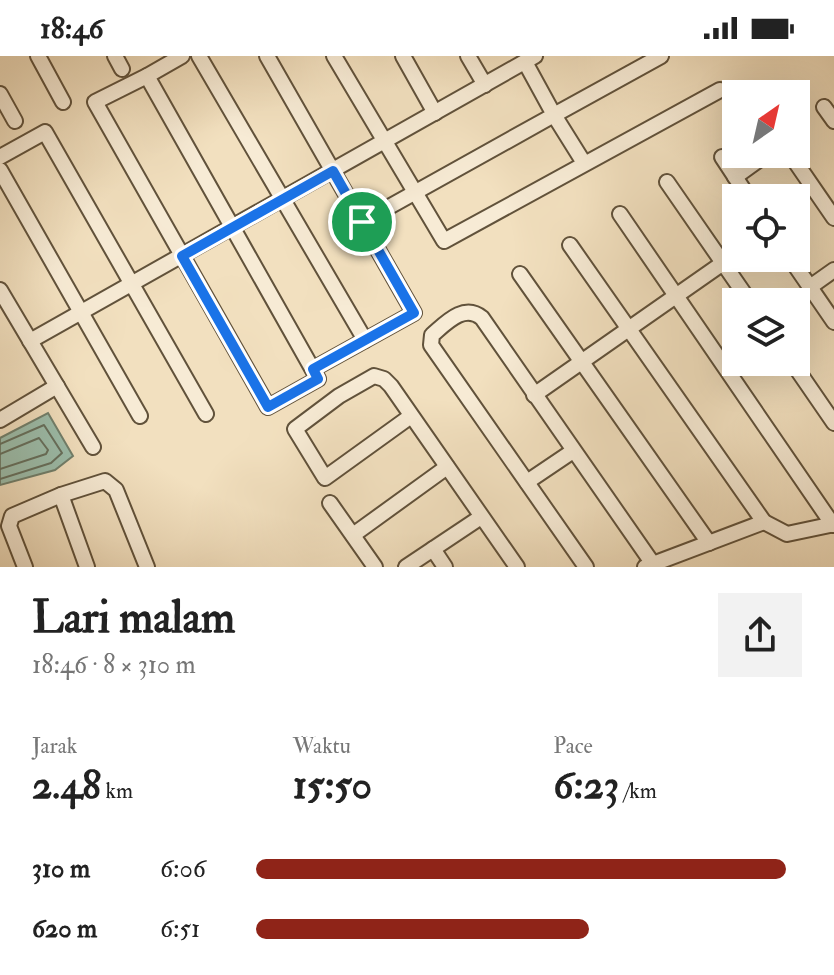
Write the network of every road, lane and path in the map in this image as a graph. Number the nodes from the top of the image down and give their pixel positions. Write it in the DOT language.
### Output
graph roads {
  1 [pos="38,56"];
  2 [pos="182,56"];
  3 [pos="199,56"];
  4 [pos="267,56"];
  5 [pos="334,56"];
  6 [pos="403,56"];
  7 [pos="468,56"];
  8 [pos="661,56"];
  9 [pos="533,58"];
  10 [pos="147,76"];
  11 [pos="485,85"];
  12 [pos="720,90"];
  13 [pos="0,94"];
  14 [pos="63,102"];
  15 [pos="824,107"];
  16 [pos="435,113"];
  17 [pos="554,115"];
  18 [pos="15,121"];
  19 [pos="834,121"];
  20 [pos="384,142"];
  21 [pos="0,157"];
  22 [pos="584,163"];
  23 [pos="729,168"];
  24 [pos="748,168"];
  25 [pos="800,168"];
  26 [pos="0,170"];
  27 [pos="333,171"];
  28 [pos="735,177"];
  29 [pos="667,182"];
  30 [pos="740,184"];
  31 [pos="414,194"];
  32 [pos="283,199"];
  33 [pos="620,214"];
  34 [pos="834,218"];
  35 [pos="362,222"];
  36 [pos="233,227"];
  37 [pos="570,245"];
  38 [pos="182,256"];
  39 [pos="722,262"];
  40 [pos="722,264"];
  41 [pos="834,270"];
  42 [pos="800,272"];
  43 [pos="520,274"];
  44 [pos="132,284"];
  45 [pos="810,287"];
  46 [pos="0,290"];
  47 [pos="676,296"];
  48 [pos="81,313"];
  49 [pos="834,322"];
  50 [pos="629,329"];
  51 [pos="365,340"];
  52 [pos="30,341"];
  53 [pos="582,362"];
  54 [pos="313,369"];
  55 [pos="802,376"];
  56 [pos="57,386"];
  57 [pos="534,395"];
  58 [pos="206,414"];
  59 [pos="140,416"];
  60 [pos="411,416"];
  61 [pos="1,418"];
  62 [pos="834,423"];
  63 [pos="93,447"];
  64 [pos="573,451"];
  65 [pos="447,467"];
  66 [pos="527,482"];
  67 [pos="61,495"];
  68 [pos="330,503"];
  69 [pos="481,517"];
  70 [pos="764,522"];
  71 [pos="834,524"];
  72 [pos="353,535"];
  73 [pos="709,543"];
  74 [pos="433,549"];
  75 [pos="649,566"];
  76 [pos="25,567"];
  77 [pos="87,567"];
  78 [pos="147,567"];
  79 [pos="375,567"];
  80 [pos="406,567"];
  81 [pos="445,567"];
  82 [pos="517,567"];
  83 [pos="586,567"];
  1 -- 14 [label="street"];
  2 -- 10 [label="street"];
  3 -- 32 [label="street"];
  4 -- 27 [label="street"];
  5 -- 20 [label="street"];
  6 -- 16 [label="street"];
  7 -- 11 [label="street"];
  8 -- 17 [label="street"];
  9 -- 11 [label="street"];
  9 -- 17 [label="street"];
  10 -- 36 [label="street"];
  10 -- 38 [label="street"];
  11 -- 16 [label="street"];
  12 -- 22 [label="street"];
  13 -- 18 [label="street"];
  15 -- 19 [label="street"];
  16 -- 20 [label="street"];
  17 -- 22 [label="street"];
  17 -- 31 [label="street"];
  20 -- 27 [label="street"];
  20 -- 31 [label="street"];
  21 -- 44 [label="street"];
  22 -- 31 [label="street"];
  23 -- 28 [label="street"];
  24 -- 28 [label="street"];
  25 -- 34 [label="street"];
  26 -- 48 [label="street"];
  27 -- 32 [label="street"];
  27 -- 35 [label="street"];
  28 -- 30 [label="street"];
  29 -- 39 [label="street"];
  31 -- 35 [label="street"];
  32 -- 36 [label="street"];
  32 -- 51 [label="street"];
  33 -- 47 [label="street"];
  35 -- 51 [label="street"];
  36 -- 38 [label="street"];
  36 -- 54 [label="street"];
  37 -- 50 [label="street"];
  38 -- 44 [label="street"];
  38 -- 54 [label="street"];
  40 -- 47 [label="street"];
  41 -- 45 [label="street"];
  42 -- 45 [label="street"];
  43 -- 53 [label="street"];
  44 -- 48 [label="street"];
  44 -- 58 [label="street"];
  45 -- 49 [label="street"];
  46 -- 52 [label="street"];
  47 -- 50 [label="street"];
  47 -- 71 [label="street"];
  48 -- 52 [label="street"];
  48 -- 59 [label="street"];
  50 -- 53 [label="street"];
  50 -- 70 [label="street"];
  51 -- 54 [label="street"];
  52 -- 56 [label="street"];
  53 -- 57 [label="street"];
  53 -- 73 [label="street"];
  55 -- 62 [label="street"];
  56 -- 61 [label="street"];
  56 -- 63 [label="street"];
  57 -- 64 [label="street"];
  57 -- 66 [label="street"];
  60 -- 60 [label="street"];
  60 -- 65 [label="street"];
  64 -- 66 [label="street"];
  64 -- 75 [label="street"];
  65 -- 69 [label="street"];
  65 -- 72 [label="street"];
  66 -- 83 [label="street"];
  67 -- 76 [label="street"];
  67 -- 77 [label="street"];
  67 -- 78 [label="street"];
  68 -- 72 [label="street"];
  69 -- 74 [label="street"];
  69 -- 82 [label="street"];
  70 -- 71 [label="street"];
  70 -- 73 [label="street"];
  72 -- 79 [label="street"];
  73 -- 75 [label="street"];
  74 -- 80 [label="street"];
  74 -- 81 [label="street"];
}
